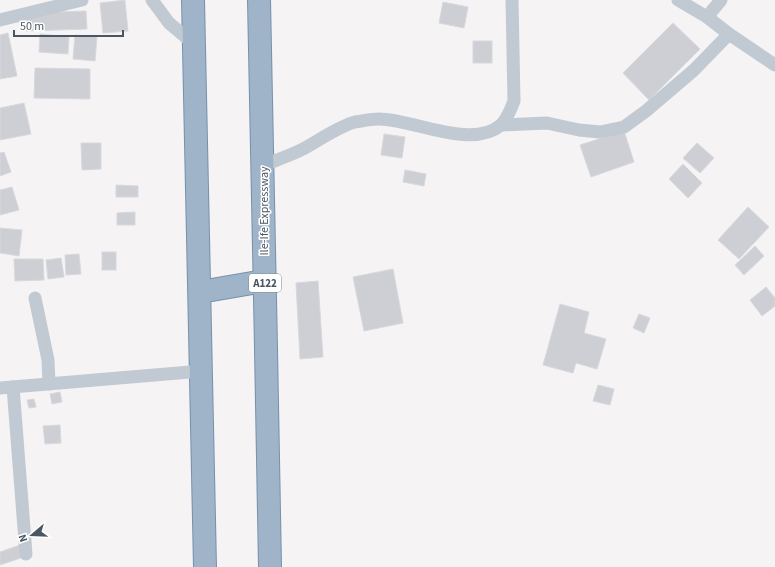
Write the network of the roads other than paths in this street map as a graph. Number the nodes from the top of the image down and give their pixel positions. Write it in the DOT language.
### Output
graph roads {
  1 [pos="82,0"];
  2 [pos="152,0"];
  3 [pos="193,0"];
  4 [pos="259,0"];
  5 [pos="512,0"];
  6 [pos="678,0"];
  7 [pos="721,0"];
  8 [pos="49,4"];
  9 [pos="708,17"];
  10 [pos="0,20"];
  11 [pos="729,34"];
  12 [pos="194,44"];
  13 [pos="775,65"];
  14 [pos="501,125"];
  15 [pos="264,165"];
  16 [pos="264,281"];
  17 [pos="200,292"];
  18 [pos="35,298"];
  19 [pos="202,371"];
  20 [pos="48,384"];
  21 [pos="6,387"];
  22 [pos="26,554"];
  23 [pos="205,567"];
  24 [pos="270,567"];
  1 -- 8 [label="street"];
  2 -- 12 [label="street"];
  3 -- 12 [label="highway"];
  4 -- 15 [label="highway, Ile-Ife Expressway / A122"];
  5 -- 14 [label="street"];
  6 -- 9 [label="street"];
  7 -- 9 [label="street"];
  8 -- 10 [label="street"];
  9 -- 11 [label="street"];
  11 -- 13 [label="street"];
  11 -- 14 [label="street"];
  12 -- 17 [label="highway"];
  14 -- 15 [label="street"];
  15 -- 16 [label="highway, Ile-Ife Expressway / A122"];
  16 -- 17 [label="highway"];
  16 -- 24 [label="highway, Ile-Ife Expressway / A122"];
  17 -- 19 [label="highway"];
  18 -- 20 [label="street"];
  19 -- 20 [label="street"];
  19 -- 23 [label="highway"];
  20 -- 21 [label="street"];
  21 -- 22 [label="street"];
}
